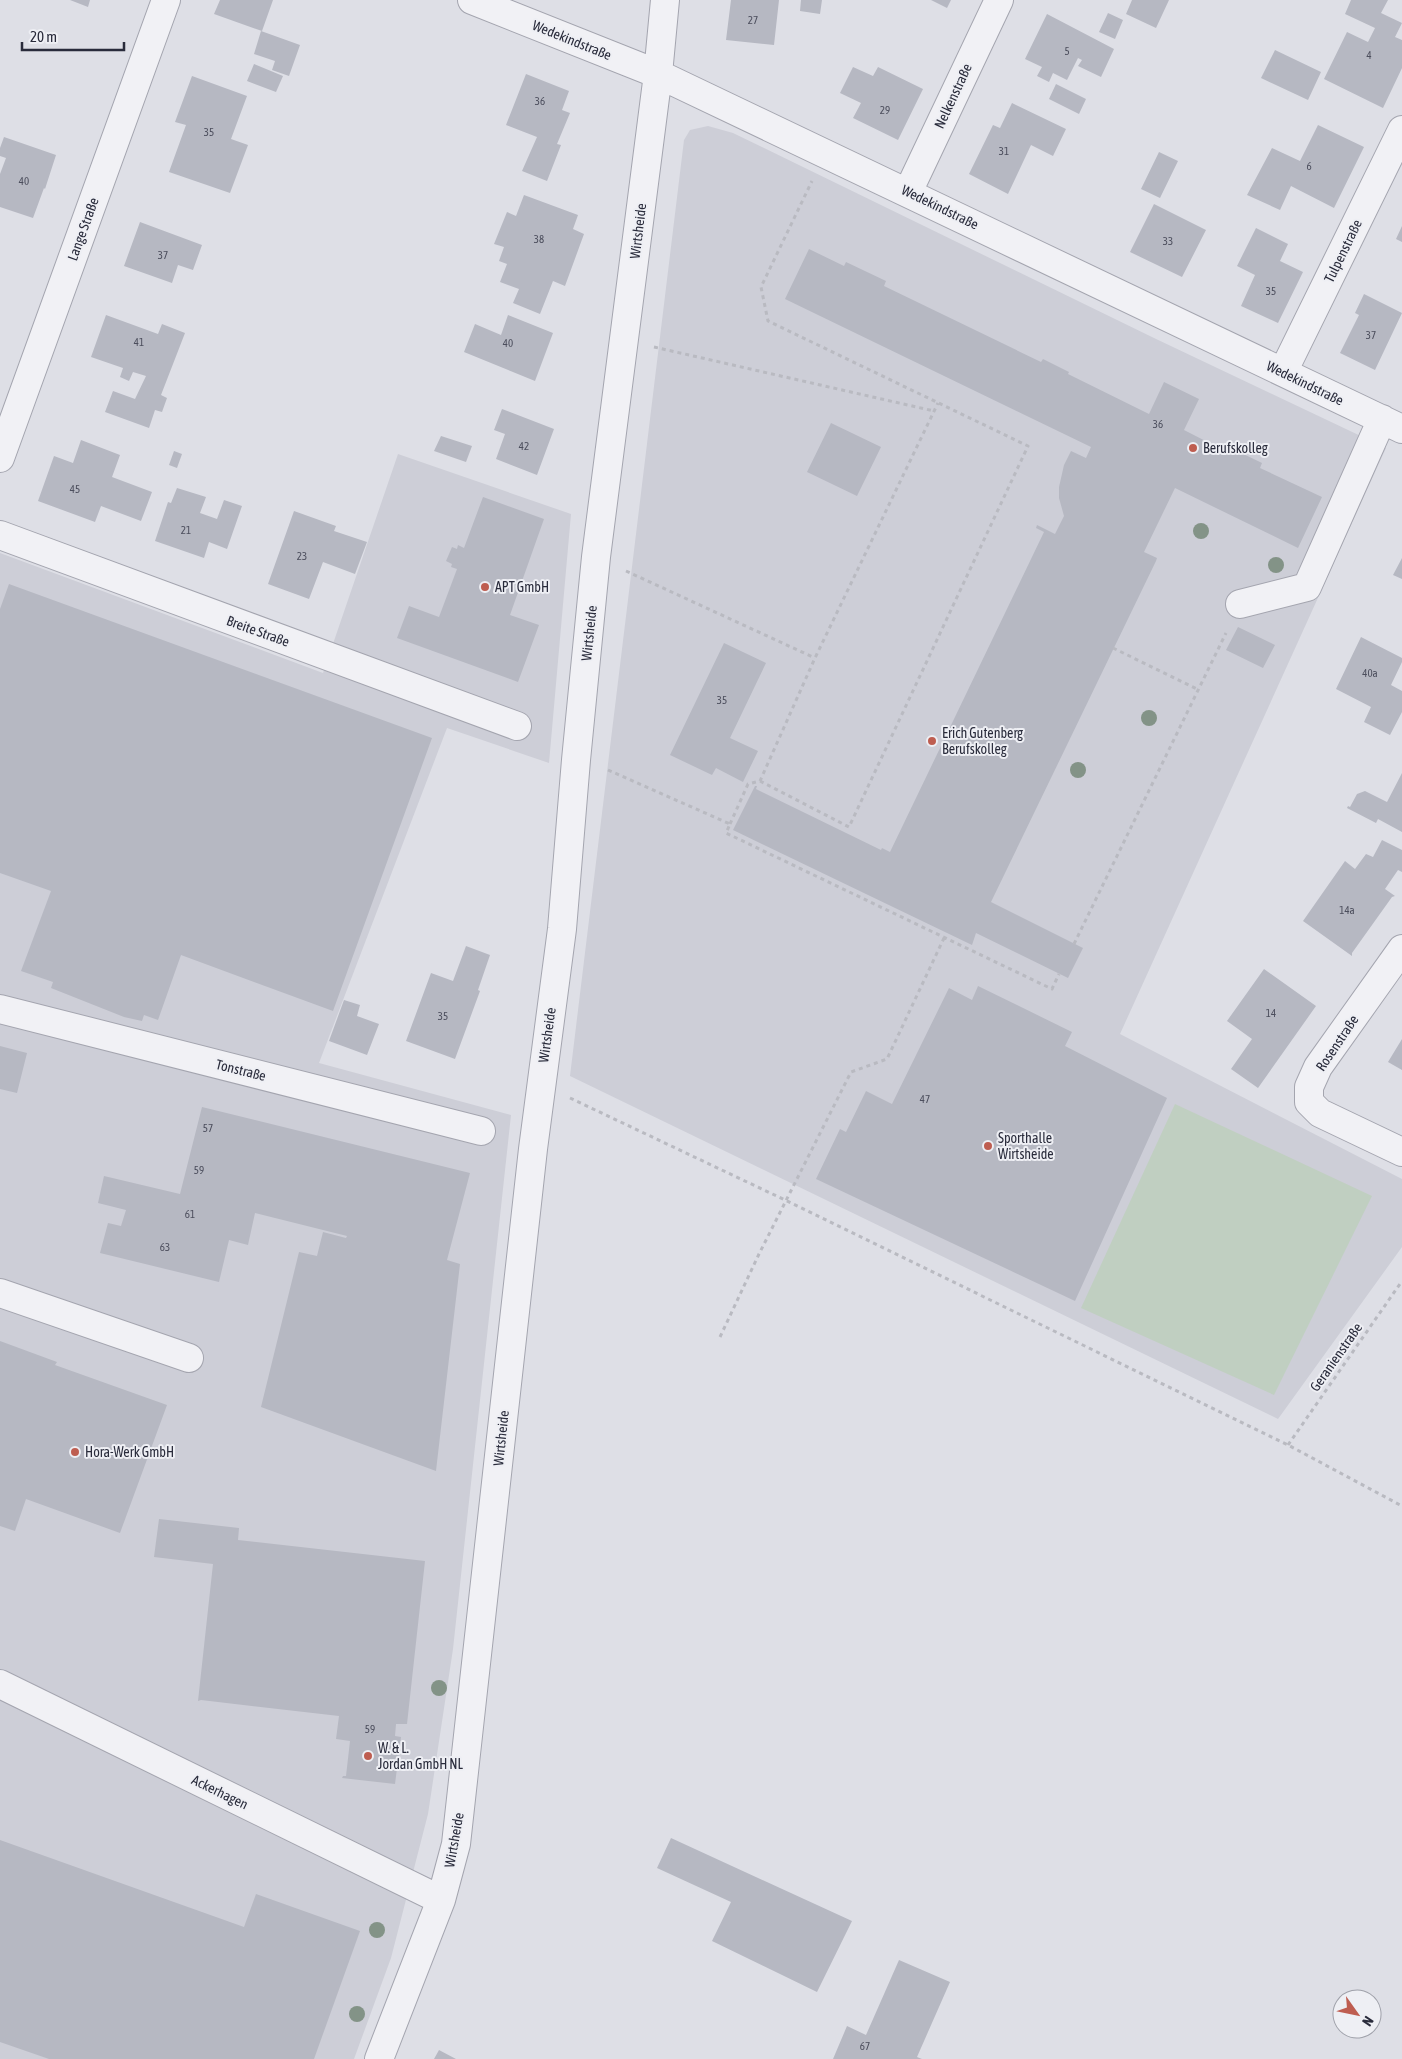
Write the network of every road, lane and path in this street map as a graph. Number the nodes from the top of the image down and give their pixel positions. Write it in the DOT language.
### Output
graph roads {
  1 [pos="166,0"];
  2 [pos="472,0"];
  3 [pos="665,0"];
  4 [pos="999,0"];
  5 [pos="658,74"];
  6 [pos="1402,130"];
  7 [pos="826,153"];
  8 [pos="908,192"];
  9 [pos="623,340"];
  10 [pos="1284,372"];
  11 [pos="938,403"];
  12 [pos="934,411"];
  13 [pos="1392,424"];
  14 [pos="0,458"];
  15 [pos="0,535"];
  16 [pos="596,557"];
  17 [pos="1240,604"];
  18 [pos="1114,648"];
  19 [pos="815,658"];
  20 [pos="1199,690"];
  21 [pos="517,726"];
  22 [pos="576,760"];
  23 [pos="760,782"];
  24 [pos="730,824"];
  25 [pos="944,938"];
  26 [pos="1074,944"];
  27 [pos="1402,949"];
  28 [pos="1059,974"];
  29 [pos="0,1009"];
  30 [pos="540,1084"];
  31 [pos="481,1131"];
  32 [pos="1402,1152"];
  33 [pos="785,1200"];
  34 [pos="1402,1281"];
  35 [pos="0,1293"];
  36 [pos="720,1337"];
  37 [pos="189,1358"];
  38 [pos="1288,1446"];
  39 [pos="1402,1506"];
  40 [pos="0,1684"];
  41 [pos="441,1900"];
  42 [pos="379,2059"];
  1 -- 14 [label="street, Lange Straße"];
  2 -- 5 [label="street, Wedekindstraße"];
  3 -- 5 [label="street, Wirtsheide"];
  4 -- 8 [label="street, Nelkenstraße"];
  5 -- 7 [label="street, Wedekindstraße"];
  5 -- 9 [label="street, Wirtsheide"];
  6 -- 10 [label="street, Tulpenstraße"];
  7 -- 8 [label="street, Wedekindstraße"];
  7 -- 11 [label="path"];
  8 -- 10 [label="street, Wedekindstraße"];
  9 -- 12 [label="path"];
  9 -- 16 [label="street, Wirtsheide"];
  10 -- 13 [label="street, Wedekindstraße"];
  11 -- 12 [label="path"];
  11 -- 23 [label="path"];
  12 -- 19 [label="path"];
  13 -- 17 [label="street"];
  15 -- 21 [label="street, Breite Straße"];
  16 -- 19 [label="path"];
  16 -- 22 [label="street, Wirtsheide"];
  17 -- 20 [label="path"];
  18 -- 20 [label="path"];
  19 -- 23 [label="path"];
  20 -- 26 [label="path"];
  22 -- 24 [label="path"];
  22 -- 30 [label="street, Wirtsheide"];
  23 -- 24 [label="path"];
  24 -- 25 [label="path"];
  25 -- 28 [label="path"];
  25 -- 33 [label="path"];
  27 -- 32 [label="street, Rosenstraße"];
  29 -- 31 [label="street, Tonstraße"];
  30 -- 33 [label="path"];
  30 -- 41 [label="street, Wirtsheide"];
  33 -- 36 [label="path"];
  33 -- 38 [label="path"];
  34 -- 38 [label="path, Geranienstraße"];
  35 -- 37 [label="street"];
  38 -- 39 [label="path"];
  40 -- 41 [label="street, Ackerhagen"];
  41 -- 42 [label="street, Wirtsheide"];
}
